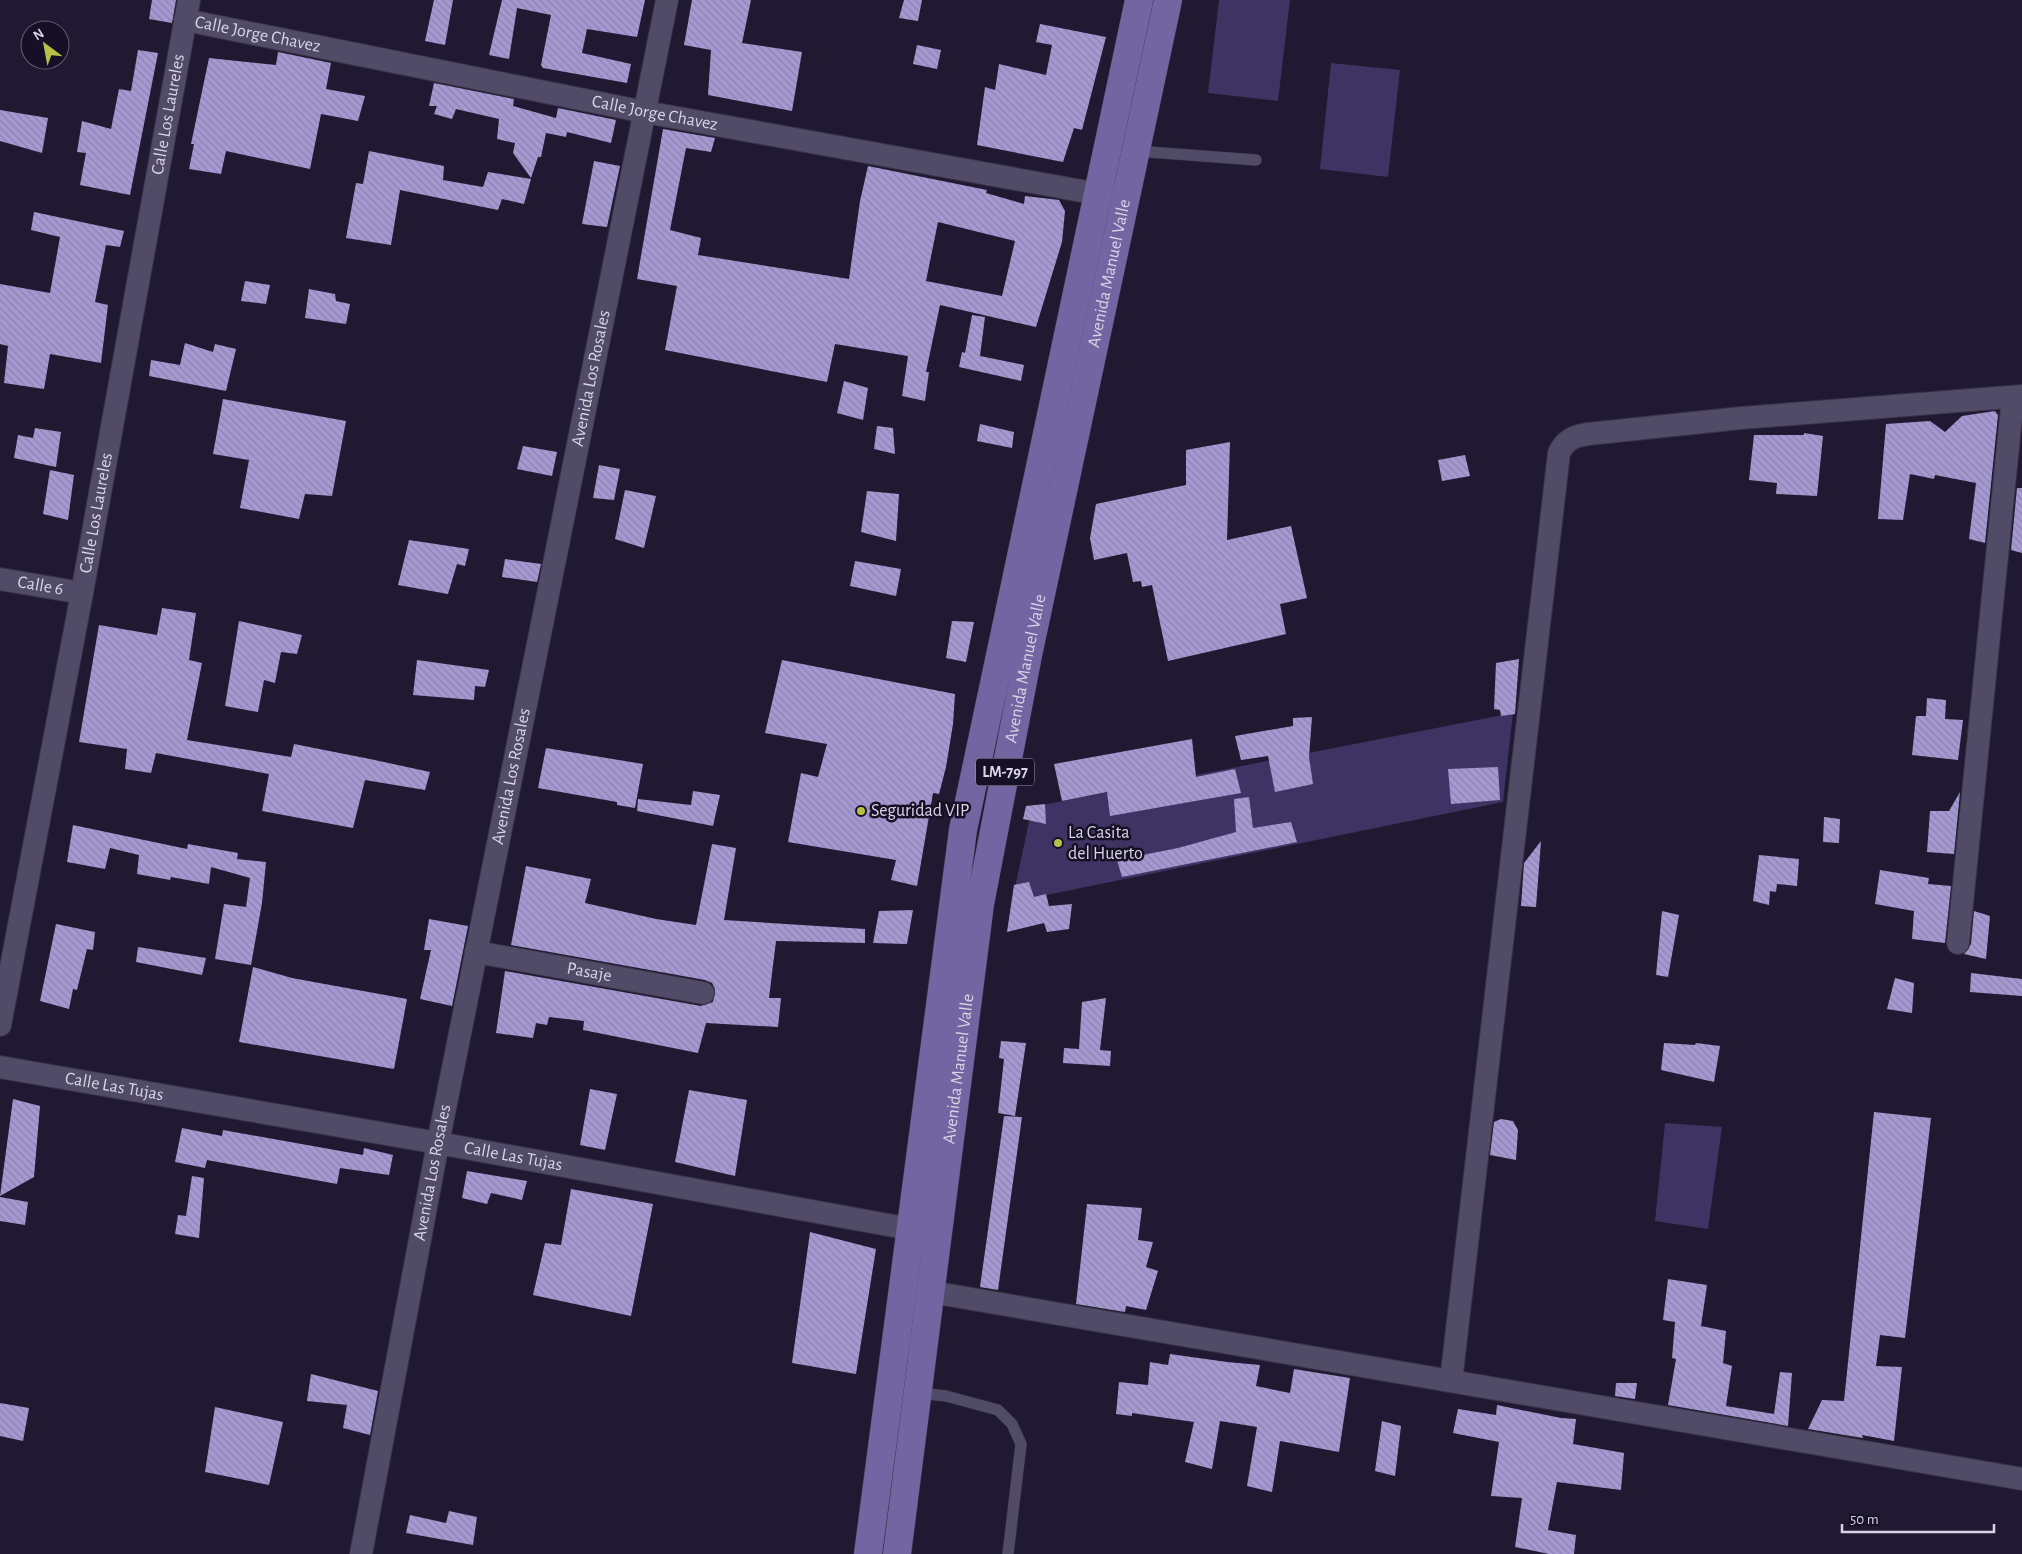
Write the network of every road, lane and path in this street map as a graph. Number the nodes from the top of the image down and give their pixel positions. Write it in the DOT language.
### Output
graph roads {
  1 [pos="667,0"];
  2 [pos="1138,0"];
  3 [pos="1168,0"];
  4 [pos="187,10"];
  5 [pos="645,112"];
  6 [pos="1136,150"];
  7 [pos="1256,160"];
  8 [pos="1096,193"];
  9 [pos="1126,199"];
  10 [pos="2018,396"];
  11 [pos="0,579"];
  12 [pos="82,593"];
  13 [pos="1958,943"];
  14 [pos="476,952"];
  15 [pos="703,994"];
  16 [pos="0,1025"];
  17 [pos="0,1067"];
  18 [pos="438,1143"];
  19 [pos="910,1229"];
  20 [pos="939,1234"];
  21 [pos="931,1292"];
  22 [pos="1451,1381"];
  23 [pos="919,1393"];
  24 [pos="2022,1479"];
  25 [pos="361,1554"];
  26 [pos="868,1554"];
  27 [pos="897,1554"];
  28 [pos="1008,1554"];
  1 -- 5 [label="street, Avenida Los Rosales"];
  2 -- 8 [label="main road, Avenida Manuel Valle / LM-797"];
  3 -- 6 [label="main road, Avenida Manuel Valle / LM-797"];
  4 -- 5 [label="street, Calle Jorge Chavez"];
  4 -- 12 [label="street, Calle Los Laureles"];
  5 -- 8 [label="street, Calle Jorge Chavez"];
  5 -- 14 [label="street, Avenida Los Rosales"];
  6 -- 7 [label="lane"];
  6 -- 9 [label="main road, Avenida Manuel Valle / LM-797"];
  8 -- 9 [label="street, Calle Jorge Chavez"];
  8 -- 19 [label="main road, Avenida Manuel Valle / LM-797"];
  9 -- 20 [label="main road, Avenida Manuel Valle / LM-797"];
  10 -- 13 [label="street"];
  10 -- 22 [label="street"];
  11 -- 12 [label="street, Calle 6"];
  12 -- 16 [label="street, Calle Los Laureles"];
  14 -- 15 [label="street, Pasaje"];
  14 -- 18 [label="street, Avenida Los Rosales"];
  17 -- 18 [label="street, Calle Las Tujas"];
  18 -- 19 [label="street, Calle Las Tujas"];
  18 -- 25 [label="street, Avenida Los Rosales"];
  19 -- 20 [label="street, Calle Las Tujas"];
  19 -- 26 [label="main road, Avenida Manuel Valle / LM-797"];
  20 -- 21 [label="main road, Avenida Manuel Valle / LM-797"];
  21 -- 22 [label="street"];
  21 -- 23 [label="main road, Avenida Manuel Valle / LM-797"];
  22 -- 24 [label="street"];
  23 -- 27 [label="main road, Avenida Manuel Valle / LM-797"];
  23 -- 28 [label="lane"];
}
